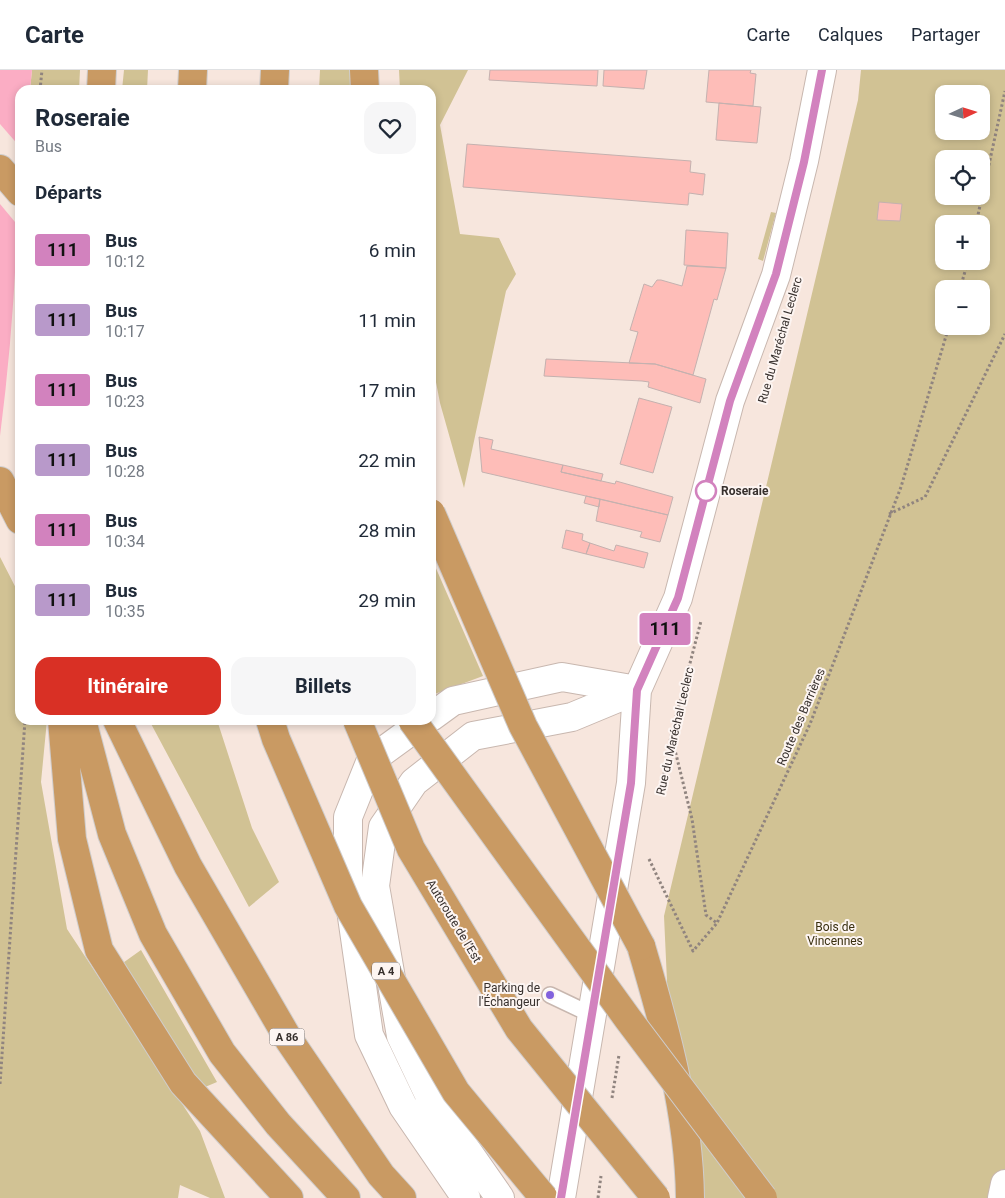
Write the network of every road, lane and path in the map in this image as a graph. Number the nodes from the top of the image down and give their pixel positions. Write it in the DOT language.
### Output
graph roads {
  1 [pos="42,70"];
  2 [pos="102,70"];
  3 [pos="193,70"];
  4 [pos="275,70"];
  5 [pos="364,70"];
  6 [pos="822,70"];
  7 [pos="40,85"];
  8 [pos="101,85"];
  9 [pos="192,85"];
  10 [pos="274,85"];
  11 [pos="365,85"];
  12 [pos="1005,91"];
  13 [pos="0,169"];
  14 [pos="15,186"];
  15 [pos="978,215"];
  16 [pos="1005,334"];
  17 [pos="946,335"];
  18 [pos="0,480"];
  19 [pos="15,510"];
  20 [pos="888,515"];
  21 [pos="436,525"];
  22 [pos="703,616"];
  23 [pos="637,690"];
  24 [pos="436,713"];
  25 [pos="25,725"];
  26 [pos="62,725"];
  27 [pos="83,725"];
  28 [pos="119,725"];
  29 [pos="272,725"];
  30 [pos="359,725"];
  31 [pos="416,725"];
  32 [pos="419,725"];
  33 [pos="671,736"];
  34 [pos="660,792"];
  35 [pos="650,849"];
  36 [pos="648,858"];
  37 [pos="647,868"];
  38 [pos="717,923"];
  39 [pos="550,995"];
  40 [pos="592,1015"];
  41 [pos="619,1052"];
  42 [pos="0,1084"];
  43 [pos="612,1101"];
  44 [pos="602,1169"];
  45 [pos="1005,1184"];
  46 [pos="289,1198"];
  47 [pos="346,1198"];
  48 [pos="402,1198"];
  49 [pos="466,1198"];
  50 [pos="500,1198"];
  51 [pos="544,1198"];
  52 [pos="561,1198"];
  53 [pos="598,1198"];
  54 [pos="656,1198"];
  55 [pos="690,1198"];
  56 [pos="763,1198"];
  57 [pos="1002,1198"];
  1 -- 7 [label="path"];
  2 -- 8 [label="highway"];
  3 -- 9 [label="highway"];
  4 -- 10 [label="highway"];
  5 -- 11 [label="highway"];
  6 -- 23 [label="street, Rue du Maréchal Leclerc"];
  12 -- 15 [label="path"];
  13 -- 14 [label="highway"];
  16 -- 20 [label="path"];
  17 -- 20 [label="path, Route des Barrières"];
  18 -- 19 [label="highway"];
  20 -- 38 [label="path, Route des Barrières"];
  21 -- 55 [label="highway, bridge"];
  22 -- 33 [label="path, Rue du Maréchal Leclerc"];
  23 -- 24 [label="street"];
  23 -- 40 [label="street, Rue du Maréchal Leclerc"];
  23 -- 50 [label="street"];
  25 -- 42 [label="path"];
  26 -- 46 [label="highway"];
  27 -- 47 [label="highway"];
  28 -- 48 [label="highway, A 86"];
  29 -- 51 [label="highway, A 4, bridge"];
  30 -- 54 [label="highway, Autoroute de l’Est, bridge"];
  31 -- 56 [label="highway, bridge"];
  32 -- 49 [label="street"];
  33 -- 34 [label="path, Rue du Maréchal Leclerc"];
  33 -- 38 [label="path"];
  35 -- 36 [label="path"];
  36 -- 37 [label="path"];
  36 -- 38 [label="path, Route des Barrières"];
  39 -- 40 [label="lane"];
  40 -- 52 [label="street, Rue du Maréchal Leclerc"];
  41 -- 43 [label="path"];
  44 -- 53 [label="path"];
  45 -- 57 [label="street"];
}
